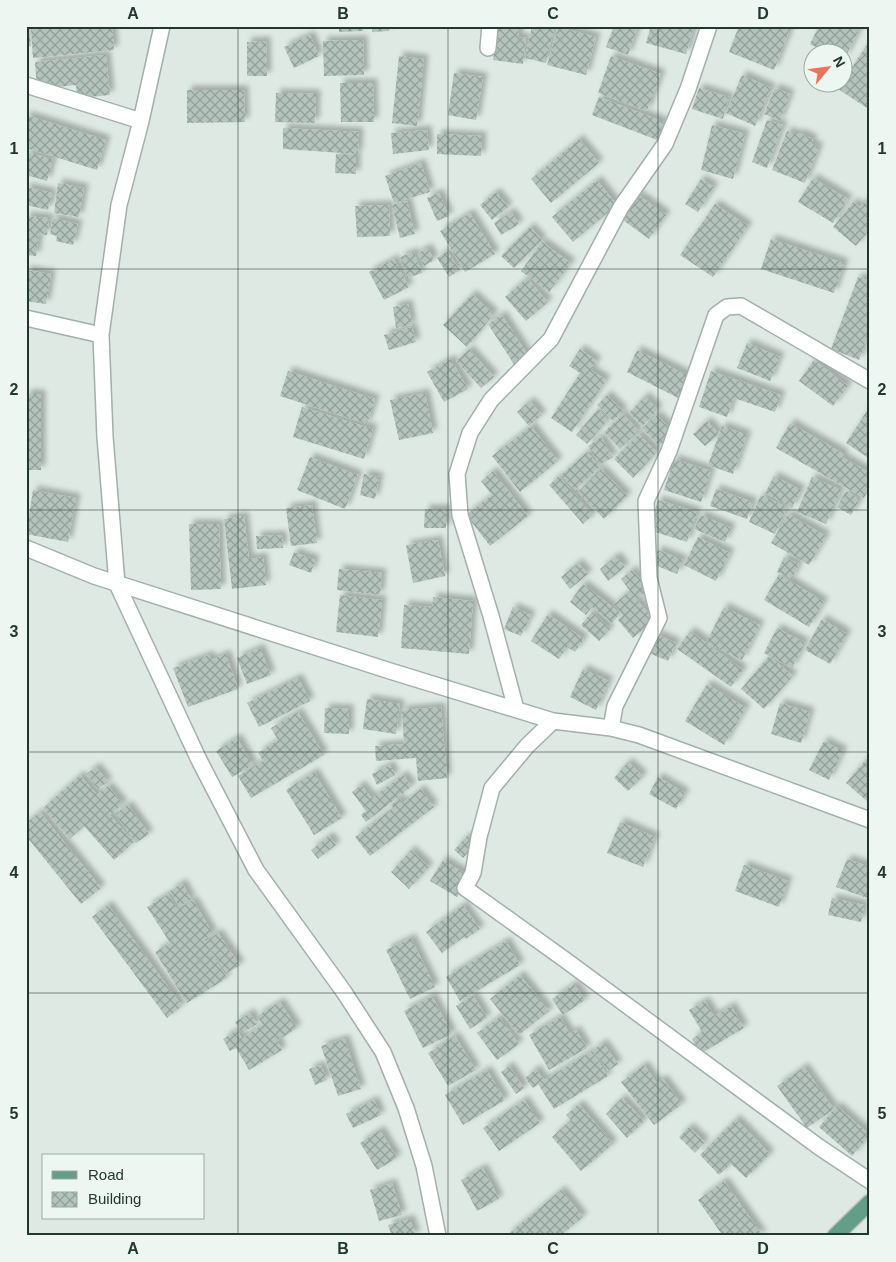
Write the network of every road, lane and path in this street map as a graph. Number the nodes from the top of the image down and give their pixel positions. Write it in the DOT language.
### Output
graph roads {
  1 [pos="162,26"];
  2 [pos="490,26"];
  3 [pos="709,26"];
  4 [pos="488,48"];
  5 [pos="26,85"];
  6 [pos="141,121"];
  7 [pos="26,318"];
  8 [pos="101,335"];
  9 [pos="870,381"];
  10 [pos="26,548"];
  11 [pos="117,584"];
  12 [pos="516,710"];
  13 [pos="553,721"];
  14 [pos="611,728"];
  15 [pos="870,820"];
  16 [pos="870,1181"];
  17 [pos="870,1202"];
  18 [pos="438,1236"];
  19 [pos="835,1236"];
  1 -- 6 [label="street"];
  2 -- 4 [label="street"];
  3 -- 12 [label="street"];
  5 -- 6 [label="street"];
  6 -- 8 [label="street"];
  7 -- 8 [label="street"];
  8 -- 11 [label="street"];
  9 -- 14 [label="street"];
  10 -- 11 [label="street"];
  11 -- 12 [label="street"];
  11 -- 18 [label="street"];
  12 -- 13 [label="street"];
  13 -- 14 [label="street"];
  13 -- 16 [label="street"];
  14 -- 15 [label="street"];
  17 -- 19 [label="main road"];
}
